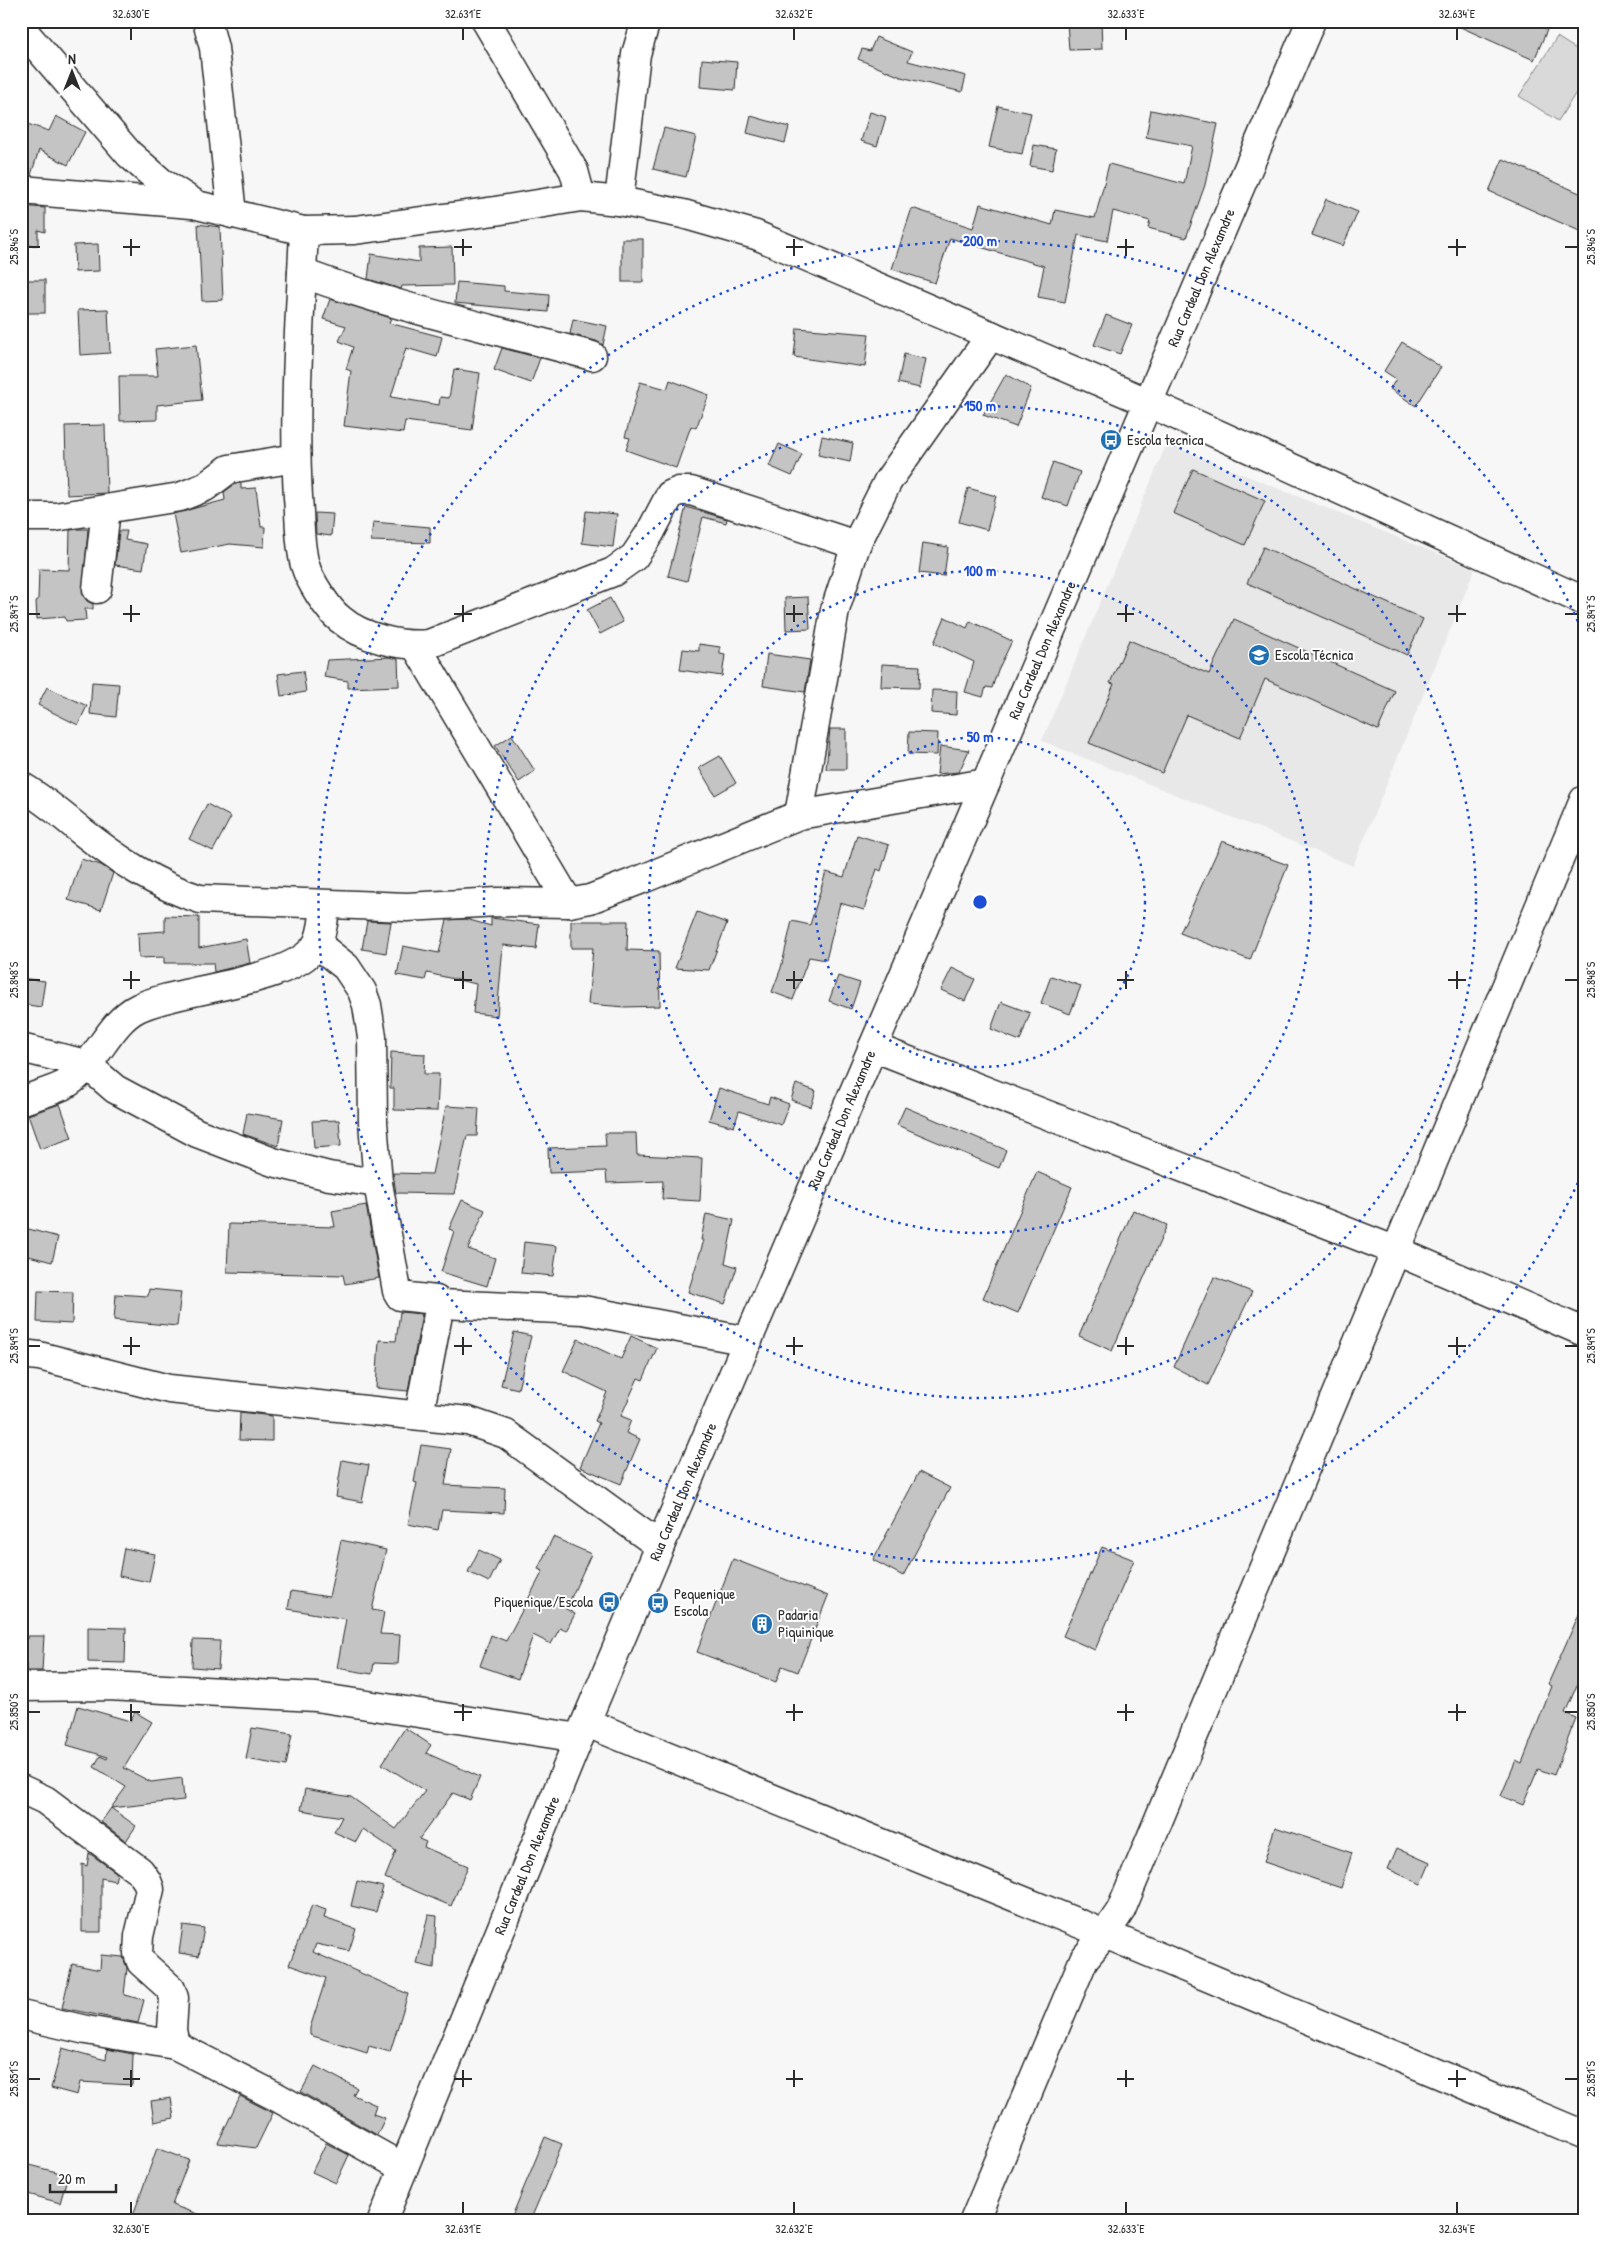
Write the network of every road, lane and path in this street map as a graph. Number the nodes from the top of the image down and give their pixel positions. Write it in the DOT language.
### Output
graph roads {
  1 [pos="207,21"];
  2 [pos="486,21"];
  3 [pos="646,21"];
  4 [pos="1311,21"];
  5 [pos="21,28"];
  6 [pos="21,190"];
  7 [pos="581,197"];
  8 [pos="619,201"];
  9 [pos="197,205"];
  10 [pos="232,214"];
  11 [pos="304,231"];
  12 [pos="302,274"];
  13 [pos="991,335"];
  14 [pos="592,356"];
  15 [pos="1147,402"];
  16 [pos="296,458"];
  17 [pos="106,509"];
  18 [pos="21,517"];
  19 [pos="856,544"];
  20 [pos="97,589"];
  21 [pos="1584,601"];
  22 [pos="416,646"];
  23 [pos="986,783"];
  24 [pos="21,786"];
  25 [pos="1584,800"];
  26 [pos="799,815"];
  27 [pos="569,903"];
  28 [pos="325,905"];
  29 [pos="317,944"];
  30 [pos="873,1047"];
  31 [pos="21,1048"];
  32 [pos="86,1064"];
  33 [pos="21,1100"];
  34 [pos="378,1183"];
  35 [pos="1394,1250"];
  36 [pos="440,1304"];
  37 [pos="1584,1332"];
  38 [pos="748,1341"];
  39 [pos="21,1354"];
  40 [pos="419,1416"];
  41 [pos="660,1546"];
  42 [pos="21,1687"];
  43 [pos="583,1730"];
  44 [pos="21,1789"];
  45 [pos="1106,1934"];
  46 [pos="21,2015"];
  47 [pos="174,2045"];
  48 [pos="1584,2135"];
  49 [pos="404,2168"];
  50 [pos="382,2221"];
  51 [pos="974,2221"];
  1 -- 10 [label="street"];
  2 -- 7 [label="street"];
  3 -- 8 [label="street"];
  4 -- 15 [label="street, Rua Cardeal Don Alexamdre"];
  5 -- 9 [label="street"];
  6 -- 9 [label="street"];
  7 -- 8 [label="street"];
  7 -- 11 [label="street"];
  8 -- 13 [label="street"];
  9 -- 10 [label="street"];
  10 -- 11 [label="street"];
  11 -- 12 [label="street"];
  12 -- 14 [label="street"];
  12 -- 16 [label="street"];
  13 -- 15 [label="street"];
  13 -- 19 [label="street"];
  15 -- 21 [label="street"];
  15 -- 23 [label="street, Rua Cardeal Don Alexamdre"];
  16 -- 17 [label="street"];
  16 -- 22 [label="street"];
  17 -- 18 [label="street"];
  17 -- 20 [label="street"];
  19 -- 22 [label="street"];
  19 -- 26 [label="street"];
  22 -- 27 [label="street"];
  23 -- 26 [label="street"];
  23 -- 30 [label="street, Rua Cardeal Don Alexamdre"];
  24 -- 28 [label="street"];
  25 -- 35 [label="street"];
  26 -- 27 [label="street"];
  27 -- 28 [label="street"];
  28 -- 29 [label="street"];
  29 -- 32 [label="street"];
  29 -- 34 [label="street"];
  30 -- 35 [label="street"];
  30 -- 38 [label="street, Rua Cardeal Don Alexamdre"];
  31 -- 32 [label="street"];
  32 -- 33 [label="street"];
  32 -- 34 [label="street"];
  34 -- 36 [label="street"];
  35 -- 37 [label="street"];
  35 -- 45 [label="street"];
  36 -- 38 [label="street"];
  36 -- 40 [label="street"];
  38 -- 41 [label="street, Rua Cardeal Don Alexamdre"];
  39 -- 40 [label="street"];
  40 -- 41 [label="street"];
  41 -- 43 [label="street, Rua Cardeal Don Alexamdre"];
  42 -- 43 [label="street"];
  43 -- 45 [label="street"];
  43 -- 49 [label="street, Rua Cardeal Don Alexamdre"];
  44 -- 47 [label="street"];
  45 -- 48 [label="street"];
  45 -- 51 [label="street"];
  46 -- 47 [label="street"];
  47 -- 49 [label="street"];
  49 -- 50 [label="street, Rua Cardeal Don Alexamdre"];
}
